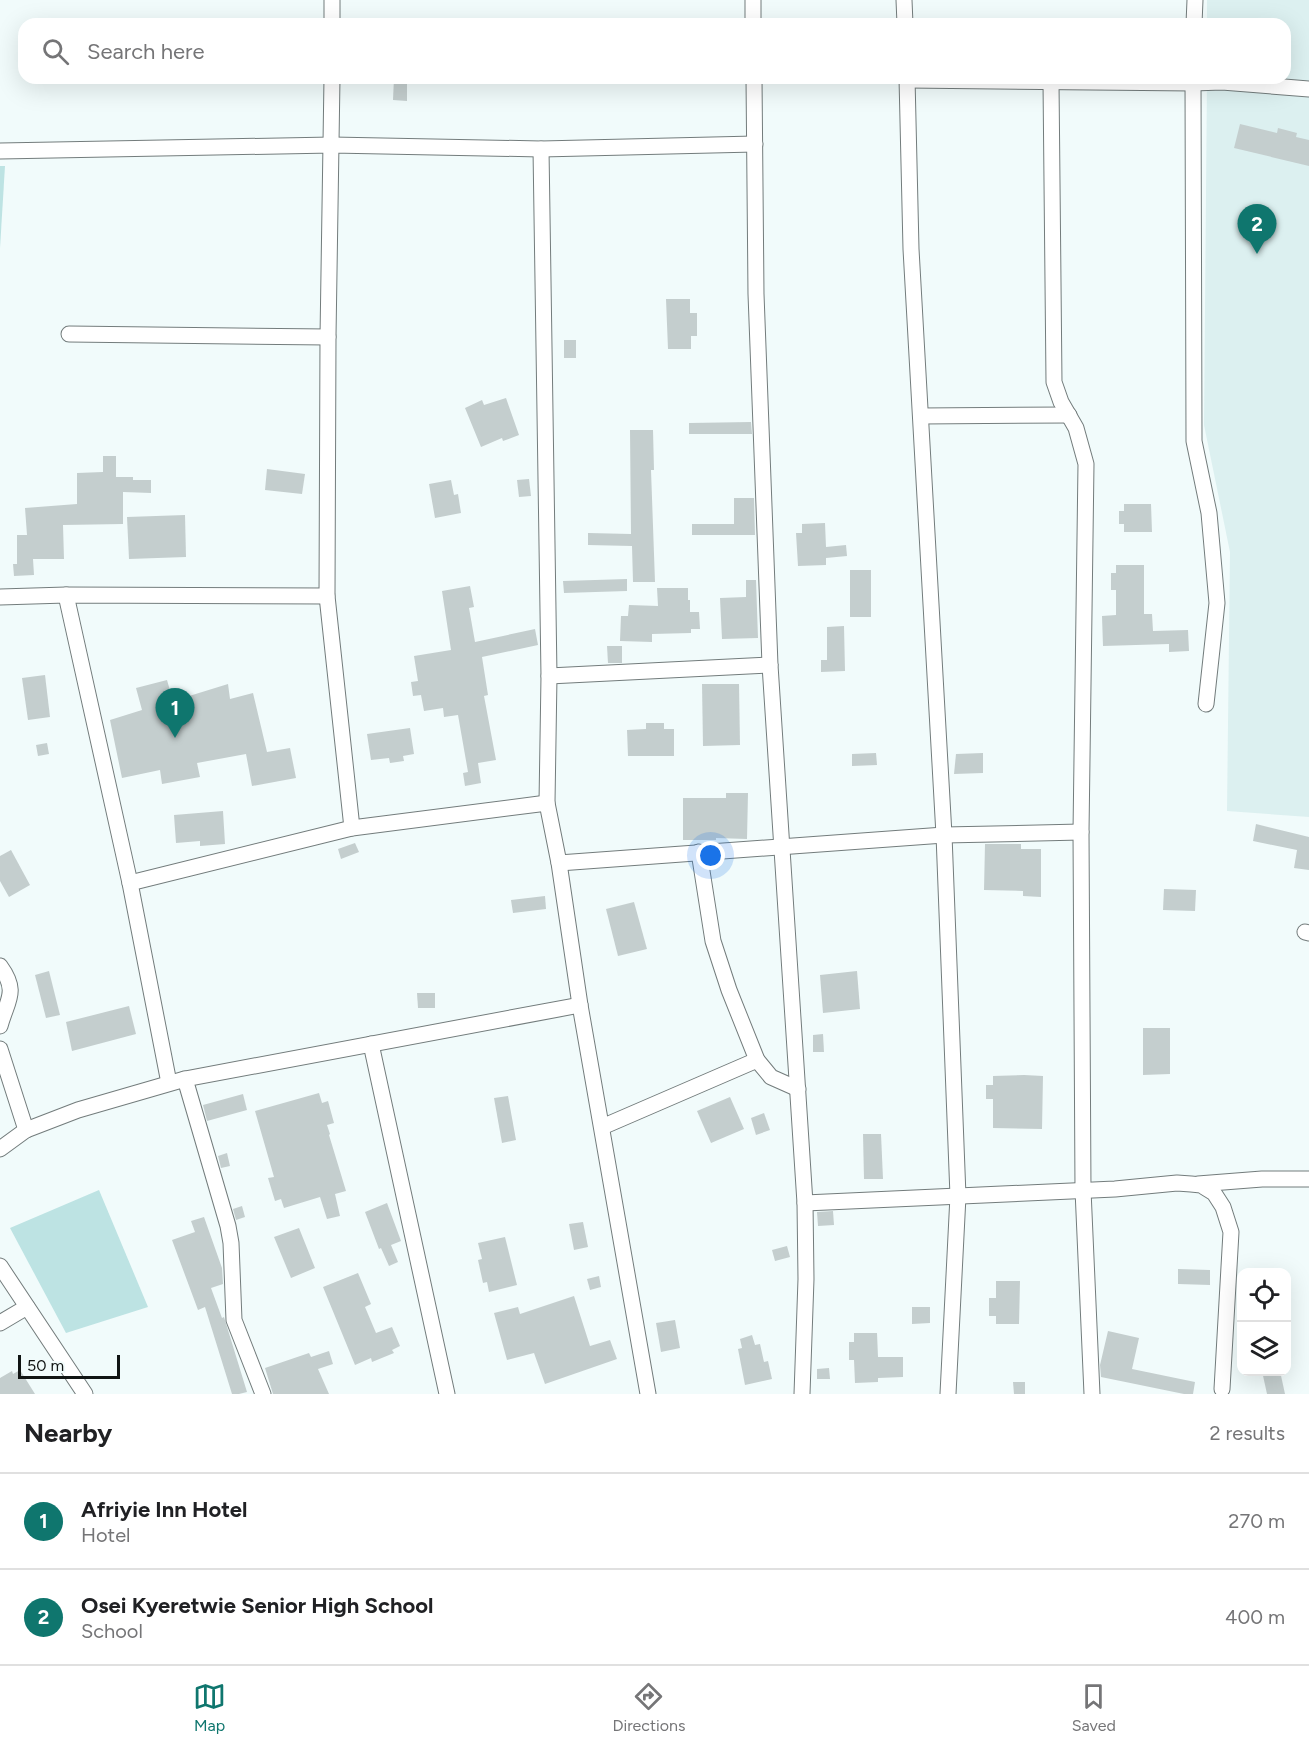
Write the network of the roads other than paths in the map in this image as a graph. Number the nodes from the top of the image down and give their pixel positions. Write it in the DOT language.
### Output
graph roads {
  1 [pos="332,0"];
  2 [pos="753,0"];
  3 [pos="904,0"];
  4 [pos="1195,0"];
  5 [pos="332,18"];
  6 [pos="753,18"];
  7 [pos="905,18"];
  8 [pos="1194,18"];
  9 [pos="332,84"];
  10 [pos="754,84"];
  11 [pos="907,84"];
  12 [pos="1051,84"];
  13 [pos="1193,84"];
  14 [pos="1247,84"];
  15 [pos="1309,89"];
  16 [pos="755,144"];
  17 [pos="332,145"];
  18 [pos="541,149"];
  19 [pos="0,151"];
  20 [pos="69,334"];
  21 [pos="328,337"];
  22 [pos="1069,415"];
  23 [pos="921,416"];
  24 [pos="66,595"];
  25 [pos="327,596"];
  26 [pos="0,597"];
  27 [pos="770,665"];
  28 [pos="549,676"];
  29 [pos="1206,704"];
  30 [pos="547,803"];
  31 [pos="352,828"];
  32 [pos="1081,832"];
  33 [pos="944,835"];
  34 [pos="782,846"];
  35 [pos="699,852"];
  36 [pos="559,862"];
  37 [pos="130,883"];
  38 [pos="0,966"];
  39 [pos="580,1005"];
  40 [pos="0,1026"];
  41 [pos="371,1044"];
  42 [pos="0,1049"];
  43 [pos="757,1060"];
  44 [pos="185,1079"];
  45 [pos="169,1083"];
  46 [pos="798,1089"];
  47 [pos="602,1127"];
  48 [pos="26,1130"];
  49 [pos="0,1149"];
  50 [pos="1309,1179"];
  51 [pos="1195,1184"];
  52 [pos="1083,1190"];
  53 [pos="958,1196"];
  54 [pos="805,1203"];
  55 [pos="0,1266"];
  56 [pos="27,1306"];
  57 [pos="0,1323"];
  58 [pos="1222,1389"];
  59 [pos="85,1394"];
  60 [pos="263,1394"];
  61 [pos="447,1394"];
  62 [pos="648,1394"];
  63 [pos="802,1394"];
  64 [pos="948,1394"];
  65 [pos="1092,1394"];
  1 -- 5 [label="street"];
  2 -- 6 [label="street"];
  3 -- 7 [label="street"];
  4 -- 8 [label="street"];
  9 -- 17 [label="street"];
  10 -- 16 [label="street"];
  11 -- 23 [label="street"];
  12 -- 22 [label="street"];
  13 -- 29 [label="street"];
  14 -- 15 [label="street"];
  16 -- 18 [label="street"];
  16 -- 27 [label="street"];
  17 -- 18 [label="street"];
  17 -- 19 [label="street"];
  17 -- 21 [label="street"];
  18 -- 28 [label="street"];
  20 -- 21 [label="street"];
  21 -- 25 [label="street"];
  22 -- 23 [label="street"];
  22 -- 32 [label="street"];
  23 -- 33 [label="street"];
  24 -- 25 [label="street"];
  24 -- 26 [label="street"];
  24 -- 37 [label="street"];
  25 -- 31 [label="street"];
  27 -- 28 [label="street"];
  27 -- 34 [label="street"];
  28 -- 30 [label="street"];
  30 -- 31 [label="street"];
  30 -- 36 [label="street"];
  31 -- 37 [label="street"];
  32 -- 33 [label="street"];
  32 -- 52 [label="street"];
  33 -- 34 [label="street"];
  33 -- 53 [label="street"];
  34 -- 35 [label="street"];
  34 -- 46 [label="street"];
  35 -- 36 [label="street"];
  35 -- 43 [label="street"];
  36 -- 39 [label="street"];
  37 -- 45 [label="street"];
  38 -- 40 [label="street"];
  39 -- 41 [label="street"];
  39 -- 47 [label="street"];
  41 -- 44 [label="street"];
  41 -- 61 [label="street"];
  42 -- 48 [label="street"];
  43 -- 46 [label="street"];
  43 -- 47 [label="street"];
  44 -- 45 [label="street"];
  44 -- 60 [label="street"];
  45 -- 48 [label="street"];
  46 -- 54 [label="street"];
  47 -- 62 [label="street"];
  48 -- 49 [label="street"];
  50 -- 51 [label="street"];
  51 -- 52 [label="street"];
  51 -- 58 [label="street"];
  52 -- 53 [label="street"];
  52 -- 65 [label="street"];
  53 -- 54 [label="street"];
  53 -- 64 [label="street"];
  54 -- 63 [label="street"];
  55 -- 56 [label="street"];
  56 -- 57 [label="street"];
  56 -- 59 [label="street"];
}
